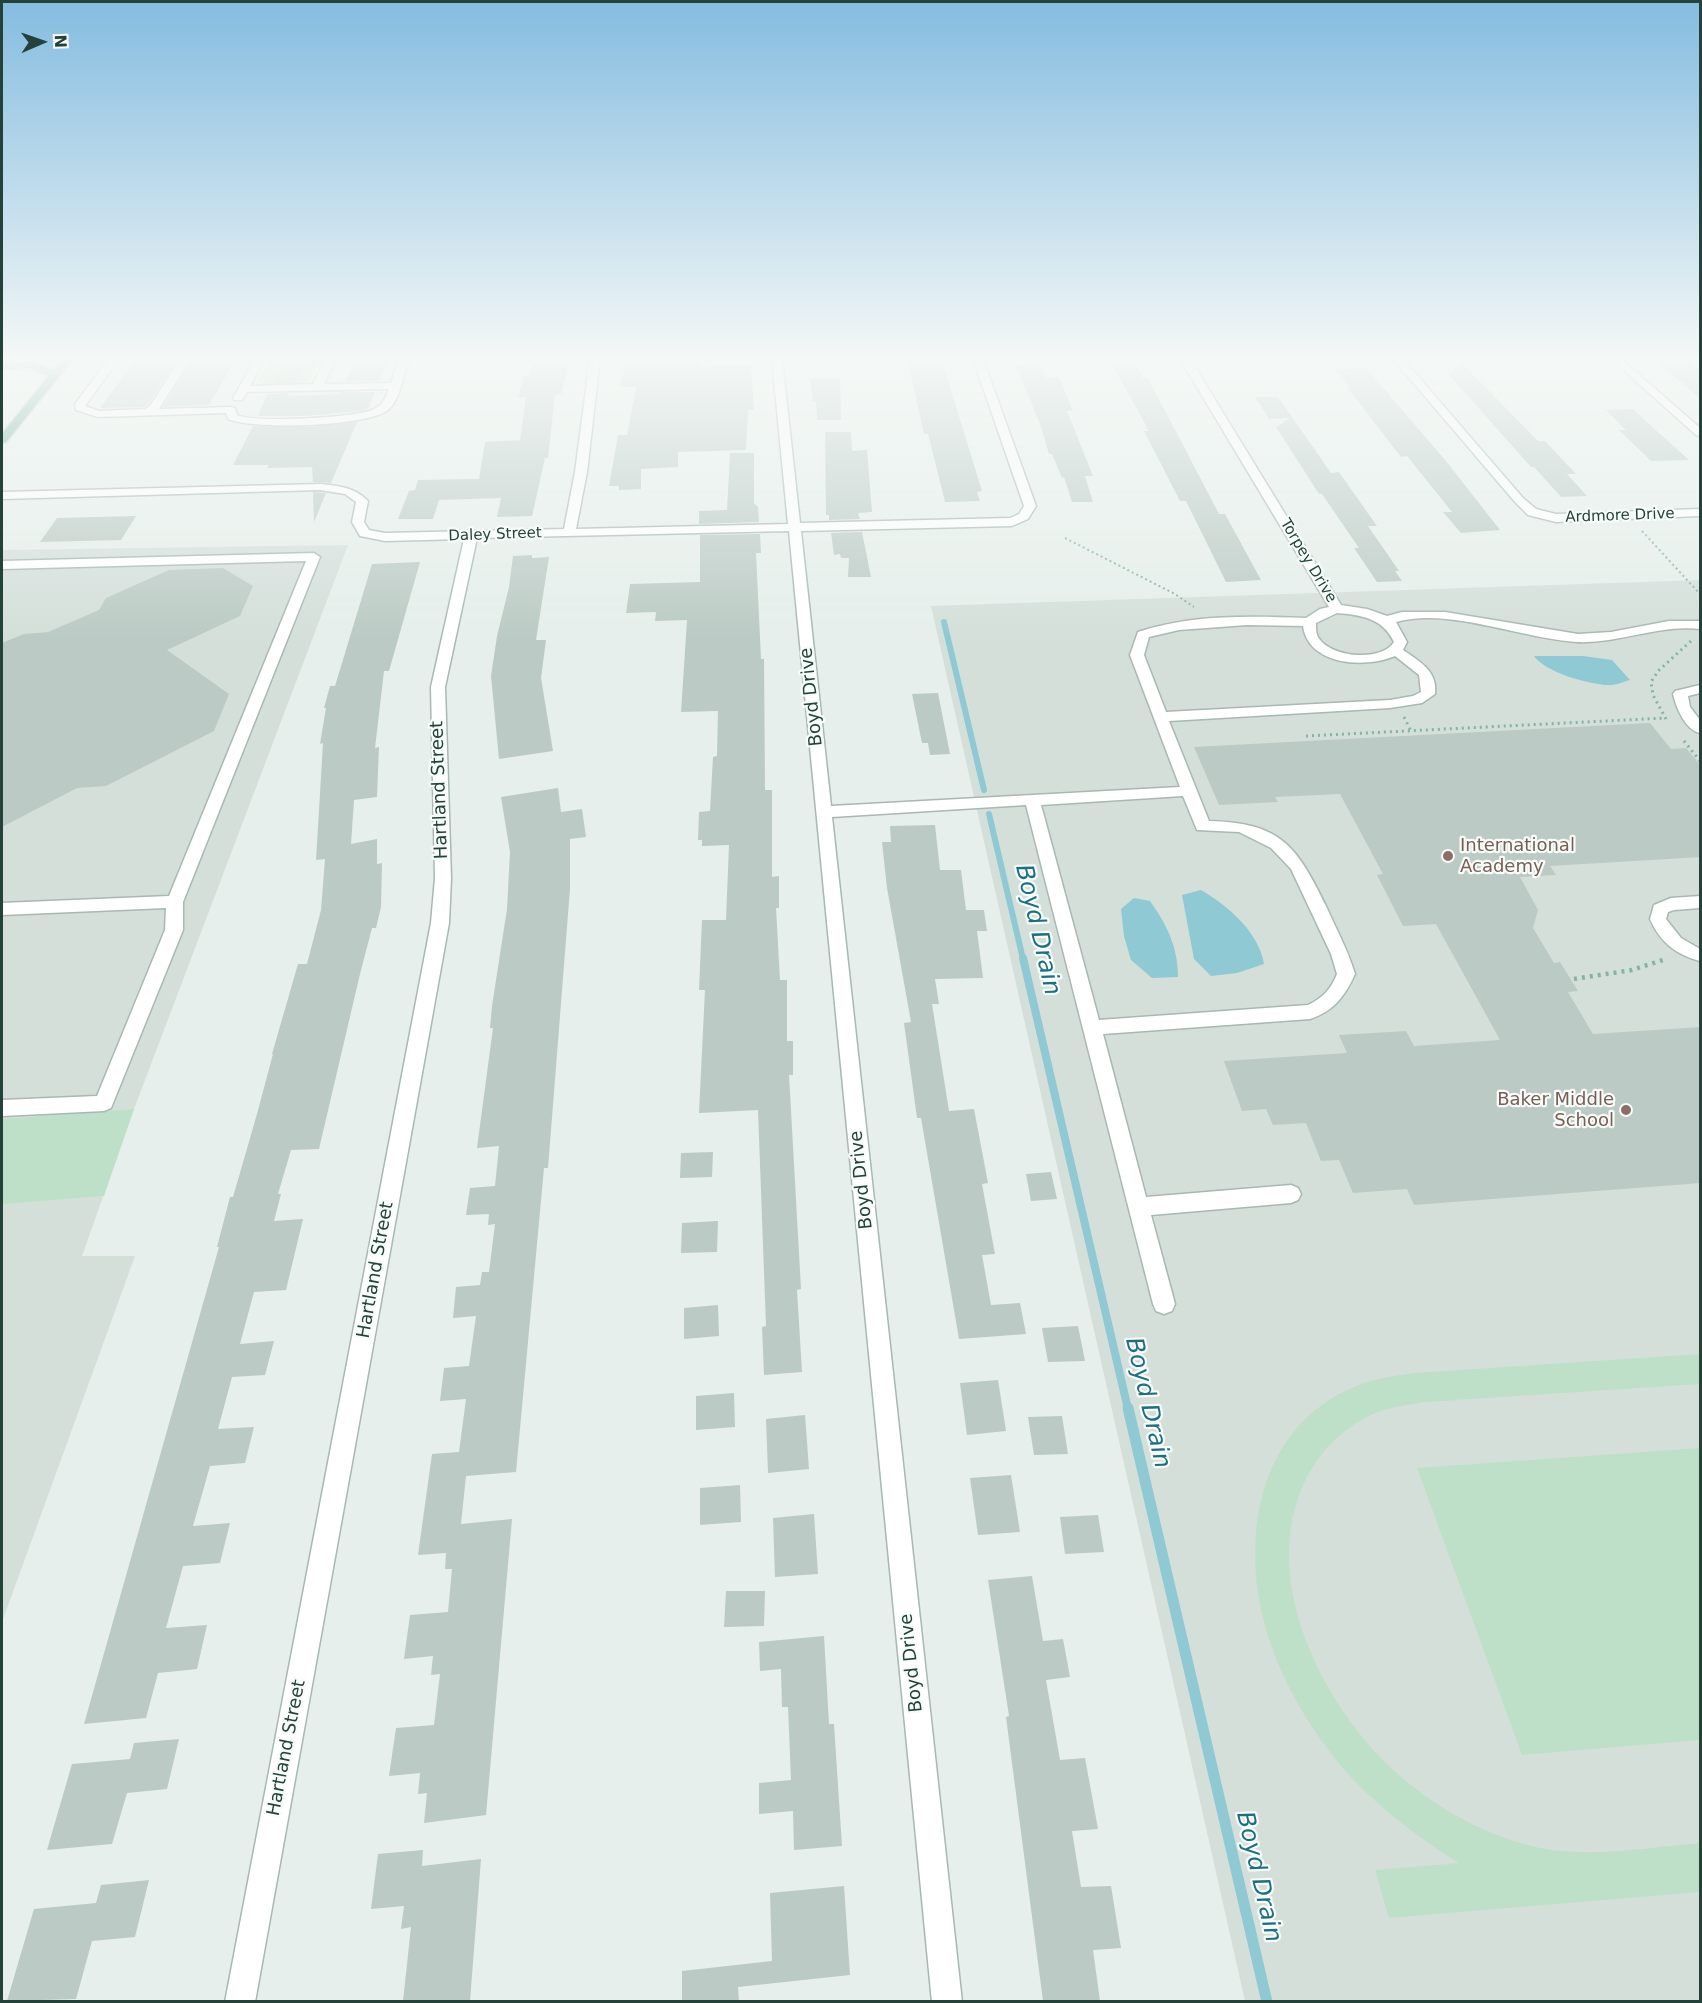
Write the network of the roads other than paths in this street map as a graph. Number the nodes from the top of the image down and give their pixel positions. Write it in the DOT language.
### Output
graph roads {
  1 [pos="583,452"];
  2 [pos="786,452"];
  3 [pos="1012,452"];
  4 [pos="1242,452"];
  5 [pos="1478,452"];
  6 [pos="2,495"];
  7 [pos="1701,513"];
  8 [pos="793,528"];
  9 [pos="569,533"];
  10 [pos="471,536"];
  11 [pos="2,565"];
  12 [pos="1337,609"];
  13 [pos="1386,621"];
  14 [pos="1309,622"];
  15 [pos="1701,625"];
  16 [pos="1396,651"];
  17 [pos="1701,689"];
  18 [pos="1161,717"];
  19 [pos="1701,729"];
  20 [pos="1190,791"];
  21 [pos="1032,800"];
  22 [pos="824,812"];
  23 [pos="176,902"];
  24 [pos="1701,902"];
  25 [pos="2,909"];
  26 [pos="1701,955"];
  27 [pos="1091,1028"];
  28 [pos="2,1108"];
  29 [pos="1291,1194"];
  30 [pos="1138,1207"];
  31 [pos="1164,1304"];
  32 [pos="240,2001"];
  33 [pos="947,2001"];
  1 -- 9 [label="street"];
  2 -- 8 [label="street, Boyd Drive"];
  3 -- 8 [label="street, Daley Street"];
  4 -- 12 [label="street, Torpey Drive"];
  5 -- 7 [label="street, Ardmore Drive"];
  6 -- 10 [label="street, Daley Street"];
  8 -- 9 [label="street, Daley Street"];
  8 -- 22 [label="street, Boyd Drive"];
  9 -- 10 [label="street, Daley Street"];
  10 -- 32 [label="street, Hartland Street"];
  11 -- 23 [label="street"];
  12 -- 13 [label="street"];
  12 -- 14 [label="street"];
  13 -- 15 [label="street"];
  13 -- 16 [label="street"];
  14 -- 16 [label="street"];
  14 -- 18 [label="street"];
  16 -- 18 [label="street"];
  17 -- 19 [label="street"];
  18 -- 20 [label="street"];
  20 -- 21 [label="street"];
  20 -- 27 [label="street"];
  21 -- 22 [label="street"];
  21 -- 27 [label="street"];
  22 -- 33 [label="street, Boyd Drive"];
  23 -- 25 [label="street"];
  23 -- 28 [label="street"];
  24 -- 26 [label="street"];
  27 -- 30 [label="street"];
  29 -- 30 [label="street"];
  30 -- 31 [label="street"];
}
